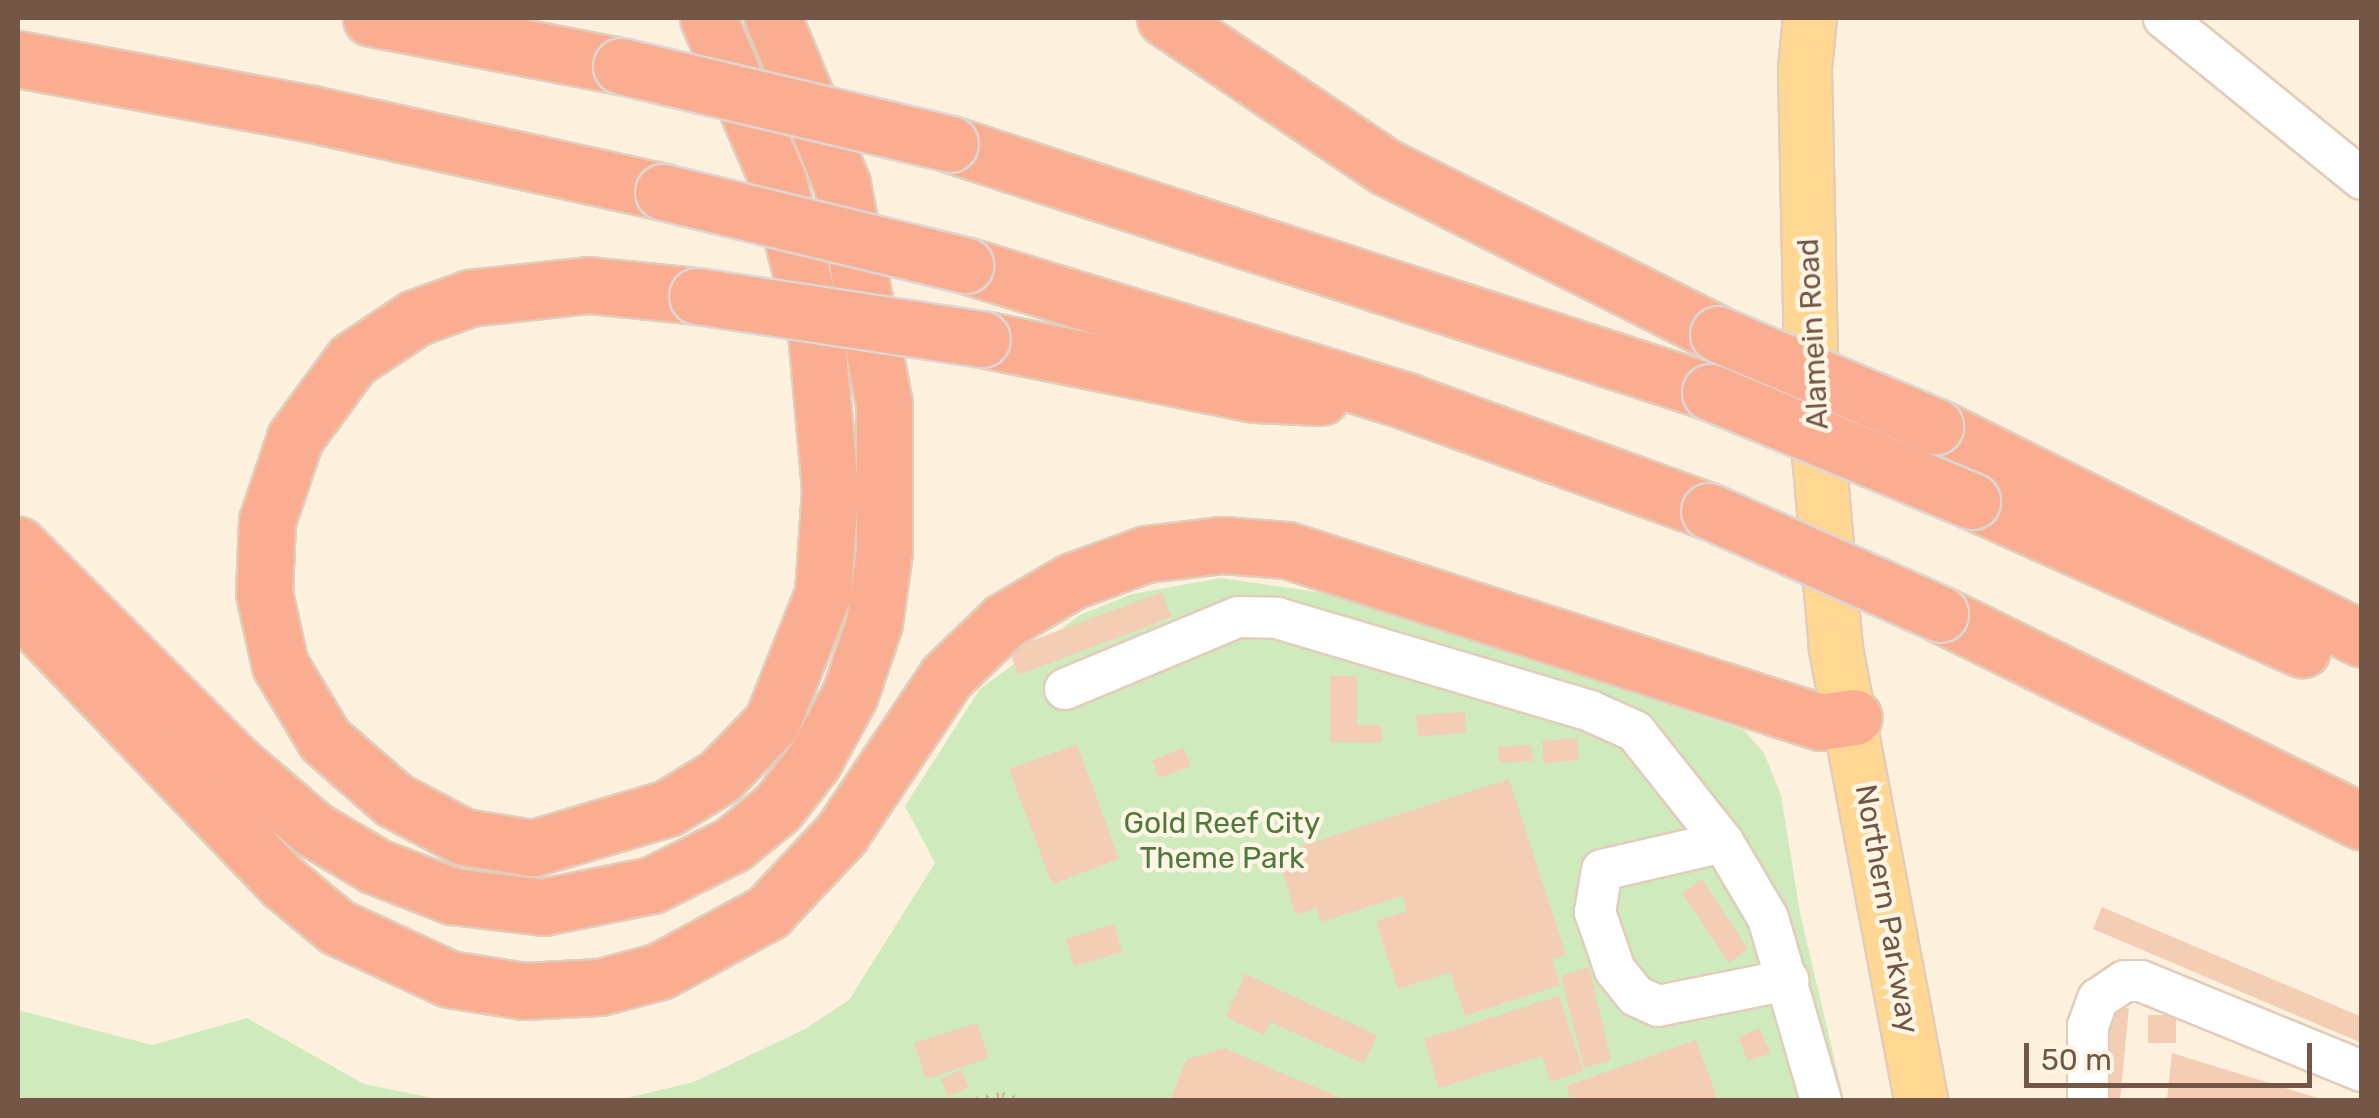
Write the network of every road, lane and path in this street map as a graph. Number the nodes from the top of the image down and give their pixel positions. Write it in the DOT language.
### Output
graph roads {
  1 [pos="370,18"];
  2 [pos="708,18"];
  3 [pos="772,18"];
  4 [pos="1165,18"];
  5 [pos="1810,18"];
  6 [pos="2164,18"];
  7 [pos="18,59"];
  8 [pos="2362,179"];
  9 [pos="1409,402"];
  10 [pos="18,544"];
  11 [pos="18,606"];
  12 [pos="2362,639"];
  13 [pos="2362,676"];
  14 [pos="1065,689"];
  15 [pos="1837,719"];
  16 [pos="2362,822"];
  17 [pos="1724,842"];
  18 [pos="1788,980"];
  19 [pos="2362,1071"];
  20 [pos="976,1100"];
  21 [pos="1019,1100"];
  22 [pos="1821,1100"];
  23 [pos="1892,1100"];
  24 [pos="1921,1100"];
  25 [pos="2088,1100"];
  1 -- 13 [label="highway, bridge"];
  2 -- 9 [label="highway, bridge"];
  3 -- 10 [label="highway"];
  4 -- 12 [label="highway, bridge"];
  5 -- 15 [label="main road, Alamein Road"];
  6 -- 8 [label="street"];
  7 -- 9 [label="highway, bridge"];
  9 -- 16 [label="highway, bridge"];
  11 -- 15 [label="highway"];
  14 -- 17 [label="street"];
  15 -- 23 [label="main road, Northern Parkway"];
  15 -- 24 [label="main road, Northern Parkway"];
  17 -- 18 [label="street"];
  17 -- 18 [label="street"];
  18 -- 22 [label="street"];
  19 -- 25 [label="street"];
  20 -- 21 [label="path"];
}
